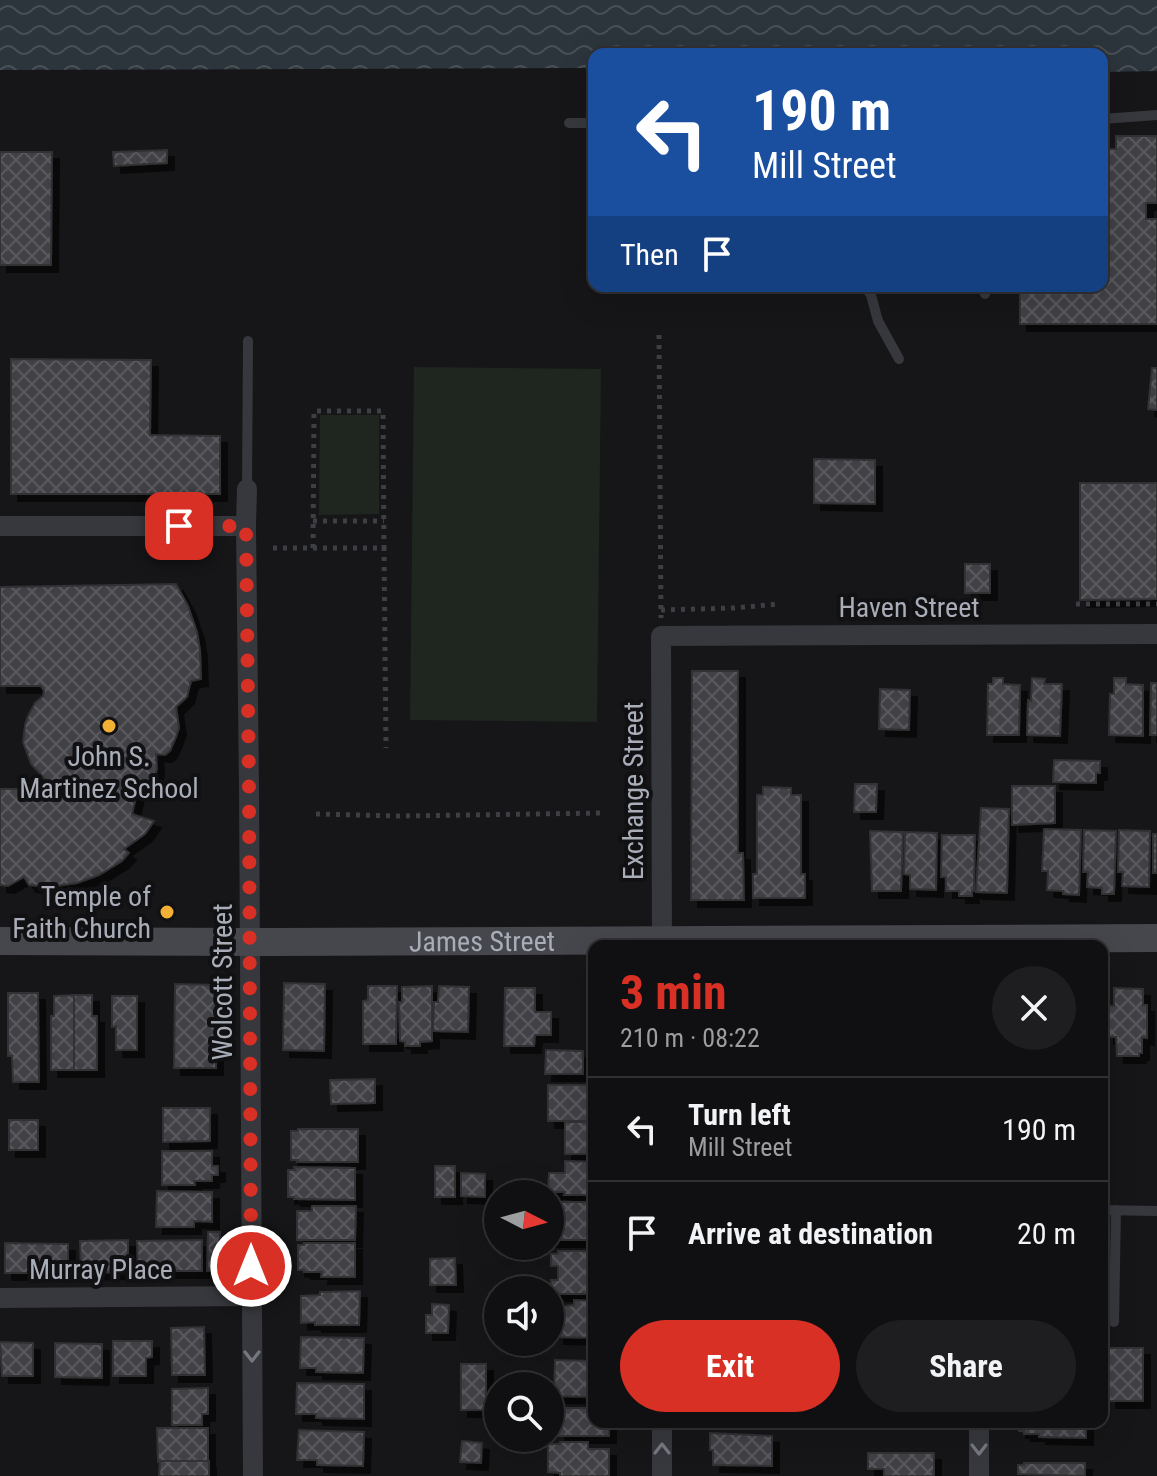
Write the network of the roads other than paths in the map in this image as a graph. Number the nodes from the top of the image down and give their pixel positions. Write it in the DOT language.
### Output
graph roads {
  1 [pos="1157,115"];
  2 [pos="1108,119"];
  3 [pos="569,123"];
  4 [pos="588,123"];
  5 [pos="869,292"];
  6 [pos="248,341"];
  7 [pos="899,359"];
  8 [pos="247,489"];
  9 [pos="0,526"];
  10 [pos="246,526"];
  11 [pos="1157,634"];
  12 [pos="661,636"];
  13 [pos="1157,938"];
  14 [pos="662,940"];
  15 [pos="1085,940"];
  16 [pos="0,941"];
  17 [pos="249,942"];
  18 [pos="588,943"];
  19 [pos="1108,1210"];
  20 [pos="1116,1210"];
  21 [pos="1157,1211"];
  22 [pos="251,1296"];
  23 [pos="0,1298"];
  24 [pos="1114,1322"];
  25 [pos="662,1428"];
  26 [pos="979,1428"];
  27 [pos="253,1476"];
  28 [pos="662,1476"];
  29 [pos="979,1476"];
  1 -- 2 [label="lane"];
  3 -- 4 [label="lane"];
  5 -- 7 [label="lane"];
  6 -- 8 [label="lane"];
  8 -- 10 [label="street, Wolcott Street"];
  9 -- 10 [label="street"];
  10 -- 17 [label="street, Wolcott Street"];
  11 -- 12 [label="street, Haven Street"];
  12 -- 14 [label="street, Exchange Street"];
  13 -- 15 [label="main road, James Street"];
  16 -- 17 [label="main road, James Street"];
  17 -- 18 [label="main road, James Street"];
  17 -- 22 [label="street, Wolcott Street"];
  19 -- 20 [label="lane"];
  20 -- 21 [label="lane"];
  20 -- 24 [label="lane"];
  22 -- 23 [label="street, Murray Place"];
  22 -- 27 [label="street, Wolcott Street, one-way"];
  28 -- 25 [label="street, one-way"];
  26 -- 29 [label="street, one-way"];
}
